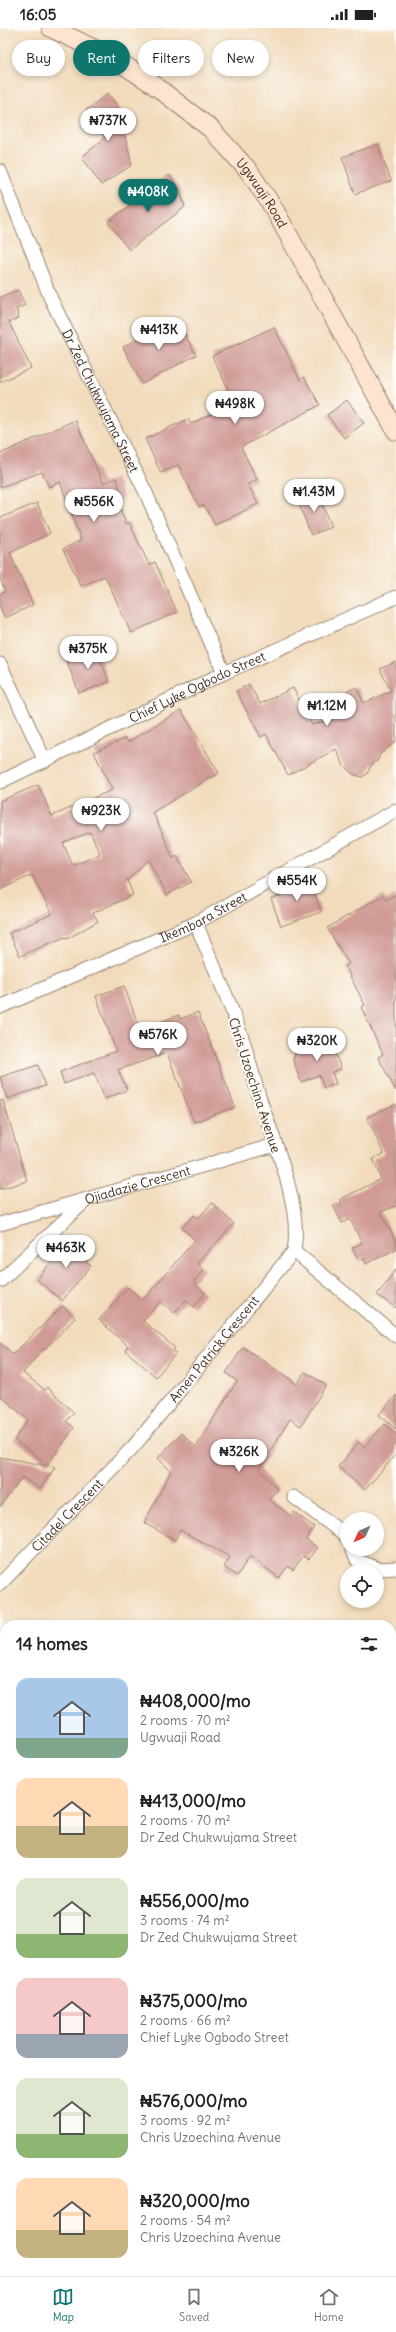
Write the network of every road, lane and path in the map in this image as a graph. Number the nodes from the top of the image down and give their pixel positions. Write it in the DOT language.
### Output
graph roads {
  1 [pos="57,29"];
  2 [pos="0,171"];
  3 [pos="396,431"];
  4 [pos="396,597"];
  5 [pos="0,664"];
  6 [pos="224,673"];
  7 [pos="45,761"];
  8 [pos="0,782"];
  9 [pos="396,810"];
  10 [pos="196,923"];
  11 [pos="0,1007"];
  12 [pos="275,1145"];
  13 [pos="88,1198"];
  14 [pos="0,1224"];
  15 [pos="294,1251"];
  16 [pos="0,1281"];
  17 [pos="396,1336"];
  18 [pos="134,1446"];
  19 [pos="294,1497"];
  20 [pos="340,1531"];
  21 [pos="356,1556"];
  22 [pos="396,1568"];
  23 [pos="0,1584"];
  1 -- 3 [label="main road, Ugwuaji Road"];
  2 -- 6 [label="street, Dr Zed Chukwujama Street"];
  4 -- 6 [label="street, Chief Lyke Ogbodo Street"];
  5 -- 7 [label="street"];
  6 -- 7 [label="street, Chief Lyke Ogbodo Street"];
  7 -- 8 [label="street, Chief Lyke Ogbodo Street"];
  9 -- 10 [label="street, Ikembara Street"];
  10 -- 11 [label="street, Ikembara Street"];
  10 -- 12 [label="street, Chris Uzoechina Avenue"];
  12 -- 13 [label="street, Ojiadazie Crescent"];
  12 -- 15 [label="street, Chris Uzoechina Avenue"];
  13 -- 14 [label="street, Ojiadazie Crescent"];
  13 -- 16 [label="street"];
  15 -- 17 [label="street"];
  15 -- 18 [label="street, Amen Patrick Crescent"];
  18 -- 23 [label="street, Citadel Crescent"];
  19 -- 20 [label="street"];
  21 -- 22 [label="street"];
}
